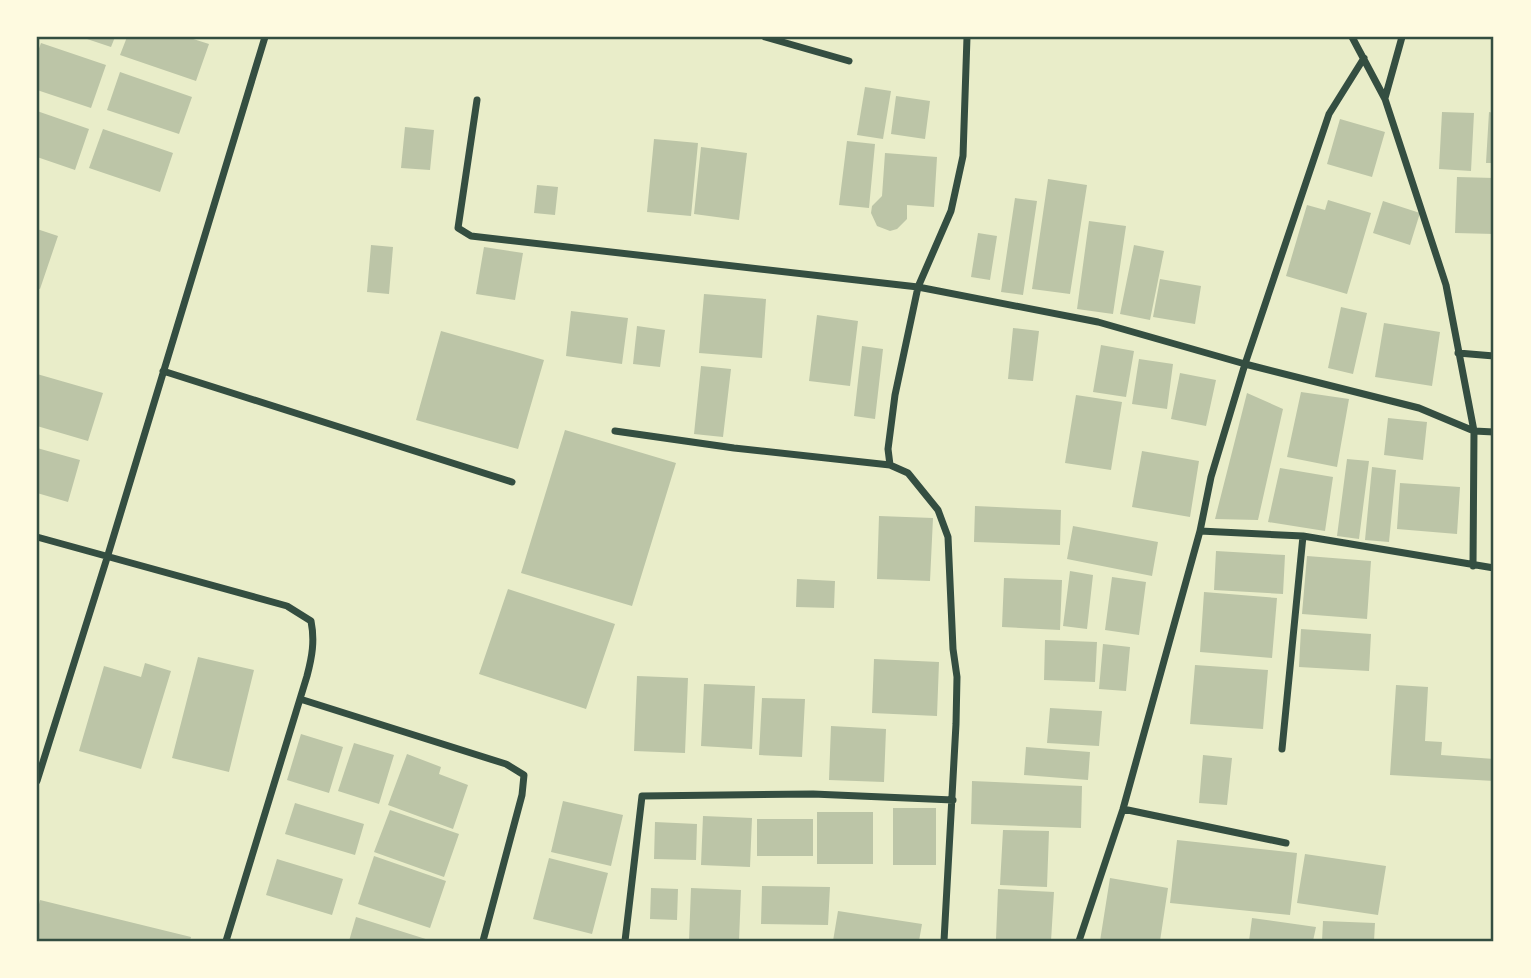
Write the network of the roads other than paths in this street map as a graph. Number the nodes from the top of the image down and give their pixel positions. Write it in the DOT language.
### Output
graph roads {
  1 [pos="265,37"];
  2 [pos="765,37"];
  3 [pos="968,37"];
  4 [pos="1352,37"];
  5 [pos="1402,37"];
  6 [pos="1364,58"];
  7 [pos="849,61"];
  8 [pos="1385,99"];
  9 [pos="477,100"];
  10 [pos="918,287"];
  11 [pos="1458,353"];
  12 [pos="1494,356"];
  13 [pos="1245,364"];
  14 [pos="163,371"];
  15 [pos="615,431"];
  16 [pos="1474,431"];
  17 [pos="1494,432"];
  18 [pos="890,464"];
  19 [pos="512,482"];
  20 [pos="1200,531"];
  21 [pos="1303,536"];
  22 [pos="37,537"];
  23 [pos="107,558"];
  24 [pos="1473,566"];
  25 [pos="1494,568"];
  26 [pos="300,699"];
  27 [pos="1282,749"];
  28 [pos="37,781"];
  29 [pos="953,800"];
  30 [pos="1123,809"];
  31 [pos="1286,843"];
  32 [pos="226,941"];
  33 [pos="483,941"];
  34 [pos="625,941"];
  35 [pos="943,941"];
  36 [pos="1079,941"];
  1 -- 14 [label="street"];
  2 -- 7 [label="street"];
  3 -- 10 [label="street"];
  4 -- 6 [label="street"];
  5 -- 8 [label="street"];
  6 -- 8 [label="street"];
  6 -- 13 [label="street"];
  8 -- 11 [label="street"];
  9 -- 10 [label="street"];
  10 -- 13 [label="street"];
  10 -- 18 [label="street"];
  11 -- 12 [label="street"];
  11 -- 16 [label="street"];
  13 -- 16 [label="street"];
  13 -- 20 [label="street"];
  14 -- 19 [label="street"];
  14 -- 23 [label="street"];
  15 -- 18 [label="street"];
  16 -- 17 [label="street"];
  16 -- 24 [label="street"];
  18 -- 29 [label="street"];
  20 -- 21 [label="street"];
  20 -- 30 [label="street"];
  21 -- 24 [label="street"];
  21 -- 27 [label="street"];
  22 -- 23 [label="street"];
  23 -- 26 [label="street"];
  23 -- 28 [label="street"];
  24 -- 25 [label="street"];
  26 -- 32 [label="street"];
  26 -- 33 [label="street"];
  29 -- 34 [label="street"];
  29 -- 35 [label="street"];
  30 -- 31 [label="street"];
  30 -- 36 [label="street"];
}
